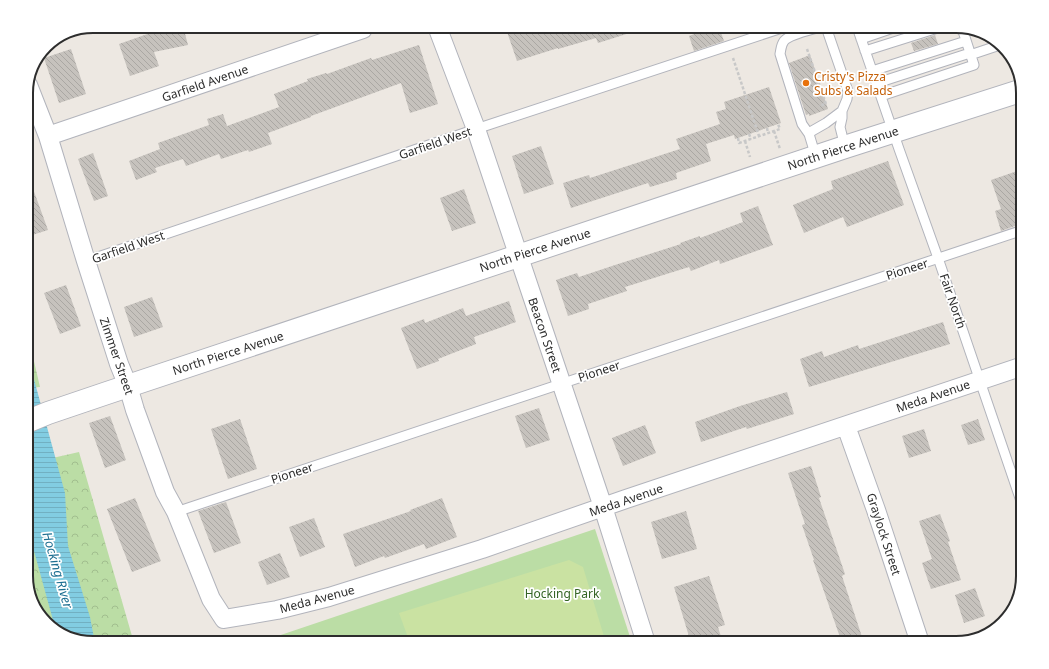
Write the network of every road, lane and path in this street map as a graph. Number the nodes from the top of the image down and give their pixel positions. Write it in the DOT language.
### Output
graph roads {
  1 [pos="351,33"];
  2 [pos="440,33"];
  3 [pos="767,33"];
  4 [pos="774,33"];
  5 [pos="801,33"];
  6 [pos="828,33"];
  7 [pos="859,33"];
  8 [pos="879,33"];
  9 [pos="922,33"];
  10 [pos="964,34"];
  11 [pos="861,39"];
  12 [pos="966,41"];
  13 [pos="729,45"];
  14 [pos="994,47"];
  15 [pos="781,48"];
  16 [pos="806,49"];
  17 [pos="865,51"];
  18 [pos="970,54"];
  19 [pos="872,71"];
  20 [pos="876,83"];
  21 [pos="1016,92"];
  22 [pos="881,96"];
  23 [pos="33,98"];
  24 [pos="819,106"];
  25 [pos="842,111"];
  26 [pos="778,124"];
  27 [pos="767,128"];
  28 [pos="476,130"];
  29 [pos="774,131"];
  30 [pos="893,132"];
  31 [pos="768,133"];
  32 [pos="749,134"];
  33 [pos="809,134"];
  34 [pos="48,136"];
  35 [pos="759,136"];
  36 [pos="738,138"];
  37 [pos="751,139"];
  38 [pos="745,141"];
  39 [pos="845,147"];
  40 [pos="780,150"];
  41 [pos="816,157"];
  42 [pos="751,160"];
  43 [pos="1016,232"];
  44 [pos="518,256"];
  45 [pos="938,258"];
  46 [pos="86,261"];
  47 [pos="1016,368"];
  48 [pos="980,380"];
  49 [pos="561,383"];
  50 [pos="128,386"];
  51 [pos="33,419"];
  52 [pos="846,426"];
  53 [pos="1016,486"];
  54 [pos="603,507"];
  55 [pos="176,512"];
  56 [pos="224,619"];
  57 [pos="644,636"];
  58 [pos="918,636"];
  1 -- 34 [label="street, Garfield Avenue"];
  2 -- 28 [label="street, Beacon Street"];
  3 -- 13 [label="lane, Garfield West"];
  4 -- 15 [label="lane"];
  5 -- 15 [label="lane"];
  6 -- 25 [label="lane"];
  7 -- 11 [label="lane, Fair North"];
  8 -- 11 [label="lane"];
  9 -- 17 [label="lane"];
  10 -- 12 [label="lane"];
  11 -- 17 [label="lane, Fair North"];
  12 -- 18 [label="lane"];
  12 -- 19 [label="lane"];
  13 -- 28 [label="lane, Garfield West"];
  13 -- 35 [label="path"];
  14 -- 18 [label="lane"];
  15 -- 33 [label="lane"];
  16 -- 24 [label="path"];
  17 -- 19 [label="lane, Fair North"];
  18 -- 20 [label="lane"];
  18 -- 22 [label="lane"];
  19 -- 20 [label="lane, Fair North"];
  20 -- 22 [label="lane, Fair North"];
  21 -- 30 [label="street, North Pierce Avenue"];
  22 -- 30 [label="lane, Fair North"];
  23 -- 34 [label="street, Zimmer Street"];
  25 -- 33 [label="lane"];
  25 -- 39 [label="lane"];
  26 -- 29 [label="path"];
  27 -- 31 [label="path"];
  28 -- 44 [label="street, Beacon Street"];
  28 -- 46 [label="lane, Garfield West"];
  29 -- 31 [label="path"];
  29 -- 40 [label="path"];
  30 -- 39 [label="street, North Pierce Avenue"];
  30 -- 45 [label="lane, Fair North"];
  31 -- 35 [label="path"];
  32 -- 37 [label="path"];
  33 -- 41 [label="lane"];
  34 -- 46 [label="street, Zimmer Street"];
  35 -- 37 [label="path"];
  36 -- 38 [label="path"];
  37 -- 38 [label="path"];
  38 -- 42 [label="path"];
  39 -- 41 [label="street, North Pierce Avenue"];
  41 -- 44 [label="street, North Pierce Avenue"];
  43 -- 45 [label="lane, Pioneer"];
  44 -- 49 [label="street, Beacon Street"];
  44 -- 50 [label="street, North Pierce Avenue"];
  45 -- 48 [label="lane, Fair North"];
  45 -- 49 [label="lane, Pioneer"];
  46 -- 50 [label="street, Zimmer Street"];
  47 -- 48 [label="street, Meda Avenue"];
  48 -- 52 [label="street, Meda Avenue"];
  48 -- 53 [label="lane, Fair North"];
  49 -- 54 [label="street, Beacon Street"];
  49 -- 55 [label="lane, Pioneer"];
  50 -- 51 [label="street, North Pierce Avenue"];
  50 -- 55 [label="street, Zimmer Street"];
  52 -- 54 [label="street, Meda Avenue"];
  52 -- 58 [label="street, Graylock Street"];
  54 -- 56 [label="street, Meda Avenue"];
  54 -- 57 [label="street, Beacon Street"];
  55 -- 56 [label="street, Zimmer Street"];
}
